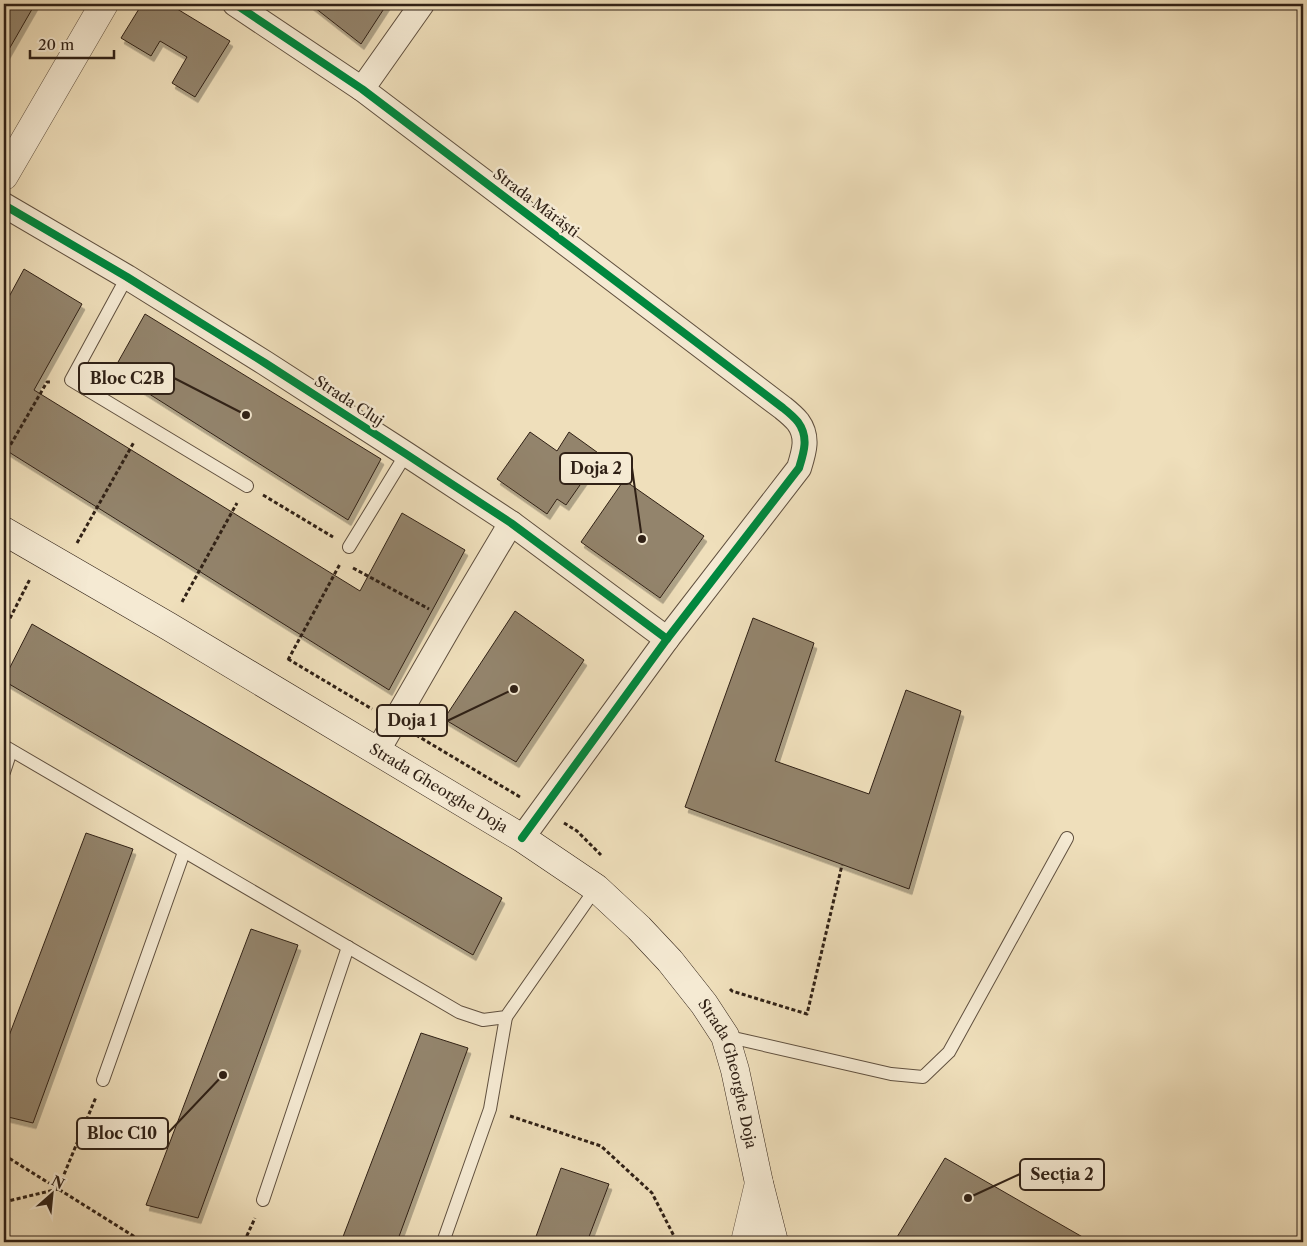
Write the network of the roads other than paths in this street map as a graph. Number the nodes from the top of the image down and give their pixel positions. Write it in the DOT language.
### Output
graph roads {
  1 [pos="104,4"];
  2 [pos="235,4"];
  3 [pos="422,4"];
  4 [pos="362,89"];
  5 [pos="4,176"];
  6 [pos="4,205"];
  7 [pos="127,277"];
  8 [pos="406,454"];
  9 [pos="247,486"];
  10 [pos="511,523"];
  11 [pos="4,531"];
  12 [pos="349,547"];
  13 [pos="667,639"];
  14 [pos="8,748"];
  15 [pos="377,752"];
  16 [pos="4,772"];
  17 [pos="522,838"];
  18 [pos="1067,838"];
  19 [pos="184,852"];
  20 [pos="596,888"];
  21 [pos="348,947"];
  22 [pos="506,1017"];
  23 [pos="724,1036"];
  24 [pos="103,1080"];
  25 [pos="759,1184"];
  26 [pos="263,1200"];
  27 [pos="443,1242"];
  28 [pos="745,1242"];
  29 [pos="774,1242"];
  1 -- 5 [label="main road"];
  2 -- 4 [label="street, Strada Mărăști"];
  3 -- 4 [label="street"];
  4 -- 13 [label="street, Strada Mărăști"];
  6 -- 7 [label="street, Strada Cluj"];
  7 -- 8 [label="street, Strada Cluj"];
  7 -- 9 [label="lane"];
  8 -- 10 [label="street, Strada Cluj"];
  8 -- 12 [label="lane"];
  10 -- 13 [label="street, Strada Cluj"];
  10 -- 15 [label="street"];
  11 -- 15 [label="main road, Strada Gheorghe Doja"];
  13 -- 17 [label="street"];
  14 -- 16 [label="lane"];
  14 -- 19 [label="lane"];
  15 -- 17 [label="main road, Strada Gheorghe Doja"];
  17 -- 20 [label="main road, Strada Gheorghe Doja"];
  18 -- 23 [label="lane"];
  19 -- 21 [label="lane"];
  19 -- 24 [label="lane"];
  20 -- 22 [label="lane"];
  20 -- 23 [label="main road, Strada Gheorghe Doja"];
  21 -- 22 [label="lane"];
  21 -- 26 [label="lane"];
  22 -- 27 [label="lane"];
  23 -- 25 [label="main road, Strada Gheorghe Doja"];
  25 -- 28 [label="main road"];
  25 -- 29 [label="main road, Strada Gheorghe Doja"];
}
